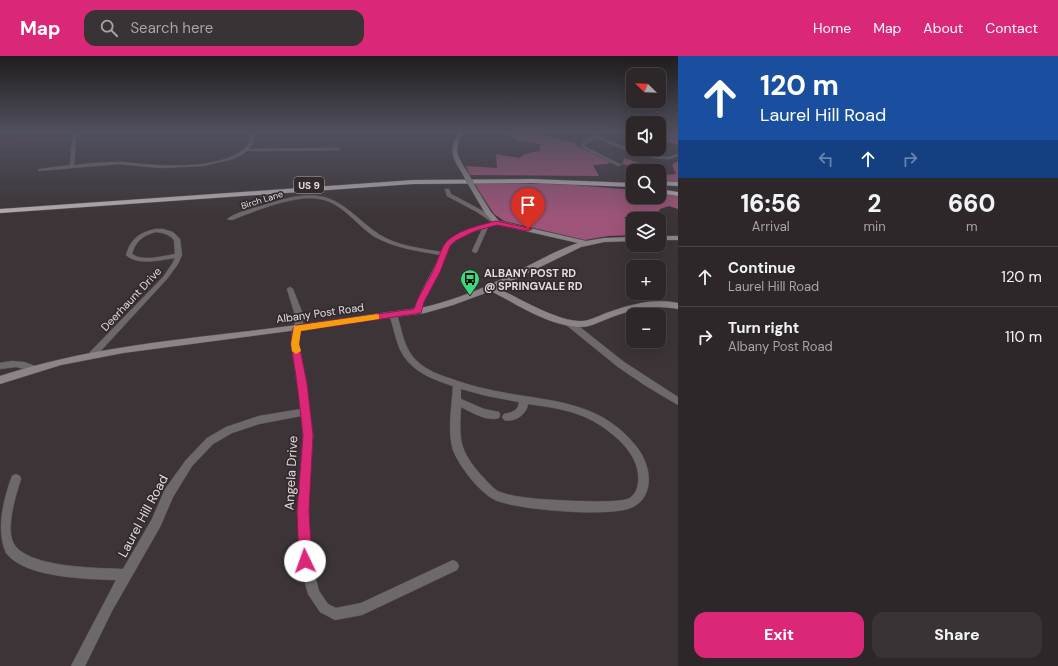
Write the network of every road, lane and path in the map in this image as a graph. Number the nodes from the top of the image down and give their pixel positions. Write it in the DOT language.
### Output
graph roads {
  1 [pos="73,160"];
  2 [pos="221,160"];
  3 [pos="458,160"];
  4 [pos="611,160"];
  5 [pos="620,165"];
  6 [pos="72,166"];
  7 [pos="40,170"];
  8 [pos="626,182"];
  9 [pos="666,183"];
  10 [pos="678,184"];
  11 [pos="626,186"];
  12 [pos="666,188"];
  13 [pos="678,189"];
  14 [pos="447,190"];
  15 [pos="666,192"];
  16 [pos="678,194"];
  17 [pos="0,207"];
  18 [pos="0,211"];
  19 [pos="230,219"];
  20 [pos="496,223"];
  21 [pos="486,226"];
  22 [pos="626,238"];
  23 [pos="666,238"];
  24 [pos="678,238"];
  25 [pos="585,243"];
  26 [pos="475,251"];
  27 [pos="443,254"];
  28 [pos="179,255"];
  29 [pos="490,287"];
  30 [pos="290,289"];
  31 [pos="678,306"];
  32 [pos="418,311"];
  33 [pos="393,314"];
  34 [pos="568,322"];
  35 [pos="297,328"];
  36 [pos="93,354"];
  37 [pos="0,366"];
  38 [pos="32,368"];
  39 [pos="0,380"];
  40 [pos="457,385"];
  41 [pos="523,399"];
  42 [pos="457,401"];
  43 [pos="678,401"];
  44 [pos="305,412"];
  45 [pos="496,415"];
  46 [pos="507,417"];
  47 [pos="16,479"];
  48 [pos="453,566"];
  49 [pos="126,576"];
  50 [pos="78,666"];
  1 -- 6 [label="street"];
  2 -- 6 [label="street"];
  3 -- 20 [label="main road, bridge"];
  4 -- 5 [label="street"];
  6 -- 7 [label="street"];
  8 -- 17 [label="highway, US 9"];
  9 -- 10 [label="highway"];
  11 -- 18 [label="highway, US 9"];
  12 -- 13 [label="highway"];
  14 -- 20 [label="street"];
  15 -- 16 [label="highway"];
  19 -- 27 [label="street, Birch Lane"];
  20 -- 21 [label="street"];
  20 -- 25 [label="main road"];
  21 -- 26 [label="street"];
  21 -- 27 [label="street"];
  22 -- 25 [label="main road, Albany Post Road"];
  23 -- 24 [label="main road"];
  25 -- 29 [label="main road, Albany Post Road"];
  27 -- 32 [label="street"];
  28 -- 28 [label="street, Deerhaunt Drive"];
  28 -- 36 [label="street, Deerhaunt Drive"];
  29 -- 32 [label="main road, Albany Post Road"];
  29 -- 34 [label="main road"];
  30 -- 35 [label="street"];
  31 -- 34 [label="main road"];
  32 -- 33 [label="main road, Albany Post Road"];
  33 -- 35 [label="main road, Albany Post Road"];
  33 -- 40 [label="street"];
  34 -- 43 [label="street"];
  35 -- 36 [label="main road, Albany Post Road"];
  35 -- 44 [label="street"];
  36 -- 38 [label="main road, Albany Post Road"];
  37 -- 38 [label="street"];
  38 -- 39 [label="main road, Albany Post Road"];
  40 -- 41 [label="street"];
  40 -- 42 [label="street"];
  41 -- 42 [label="street"];
  41 -- 46 [label="street"];
  42 -- 45 [label="street"];
  44 -- 48 [label="street, Angela Drive"];
  44 -- 49 [label="street, Laurel Hill Road"];
  47 -- 49 [label="street"];
  49 -- 50 [label="street, Laurel Hill Road"];
}
